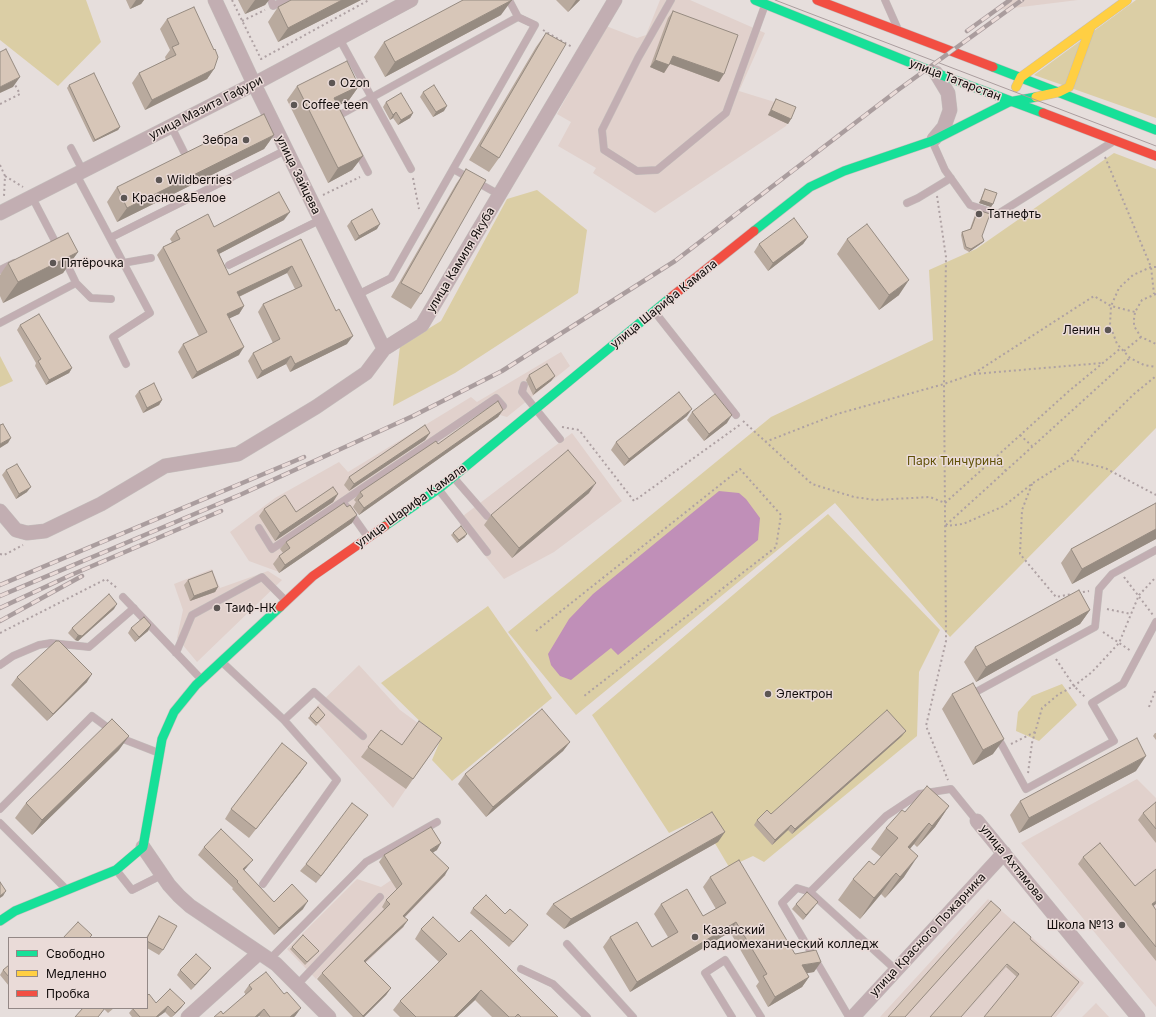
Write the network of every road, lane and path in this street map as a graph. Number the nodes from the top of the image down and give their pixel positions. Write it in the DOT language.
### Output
graph roads {
  1 [pos="215,0"];
  2 [pos="232,0"];
  3 [pos="286,0"];
  4 [pos="369,0"];
  5 [pos="411,0"];
  6 [pos="509,0"];
  7 [pos="615,0"];
  8 [pos="671,0"];
  9 [pos="755,0"];
  10 [pos="817,0"];
  11 [pos="885,0"];
  12 [pos="1127,0"];
  13 [pos="272,3"];
  14 [pos="766,4"];
  15 [pos="518,17"];
  16 [pos="242,21"];
  17 [pos="535,25"];
  18 [pos="1091,26"];
  19 [pos="899,31"];
  20 [pos="340,38"];
  21 [pos="584,53"];
  22 [pos="936,73"];
  23 [pos="1021,77"];
  24 [pos="13,81"];
  25 [pos="254,84"];
  26 [pos="1059,92"];
  27 [pos="371,98"];
  28 [pos="1009,102"];
  29 [pos="0,104"];
  30 [pos="171,126"];
  31 [pos="346,130"];
  32 [pos="1156,130"];
  33 [pos="1116,140"];
  34 [pos="932,141"];
  35 [pos="353,144"];
  36 [pos="71,148"];
  37 [pos="286,150"];
  38 [pos="184,152"];
  39 [pos="1104,154"];
  40 [pos="1156,156"];
  41 [pos="0,165"];
  42 [pos="411,169"];
  43 [pos="453,170"];
  44 [pos="368,172"];
  45 [pos="79,173"];
  46 [pos="5,176"];
  47 [pos="951,178"];
  48 [pos="936,187"];
  49 [pos="29,192"];
  50 [pos="416,195"];
  51 [pos="500,195"];
  52 [pos="311,201"];
  53 [pos="907,203"];
  54 [pos="2,206"];
  55 [pos="320,220"];
  56 [pos="110,238"];
  57 [pos="151,258"];
  58 [pos="21,260"];
  59 [pos="123,263"];
  60 [pos="229,265"];
  61 [pos="1151,267"];
  62 [pos="1156,267"];
  63 [pos="0,270"];
  64 [pos="76,283"];
  65 [pos="1155,294"];
  66 [pos="357,295"];
  67 [pos="111,299"];
  68 [pos="1111,306"];
  69 [pos="654,311"];
  70 [pos="1135,312"];
  71 [pos="0,323"];
  72 [pos="1141,337"];
  73 [pos="1156,344"];
  74 [pos="1121,348"];
  75 [pos="384,350"];
  76 [pos="1124,351"];
  77 [pos="1130,358"];
  78 [pos="1103,363"];
  79 [pos="126,364"];
  80 [pos="1156,368"];
  81 [pos="973,374"];
  82 [pos="1156,376"];
  83 [pos="944,384"];
  84 [pos="524,385"];
  85 [pos="503,406"];
  86 [pos="535,410"];
  87 [pos="736,415"];
  88 [pos="744,422"];
  89 [pos="548,425"];
  90 [pos="1020,435"];
  91 [pos="560,439"];
  92 [pos="765,442"];
  93 [pos="1032,447"];
  94 [pos="995,458"];
  95 [pos="1071,460"];
  96 [pos="1006,471"];
  97 [pos="453,477"];
  98 [pos="1032,483"];
  99 [pos="438,489"];
  100 [pos="1156,495"];
  101 [pos="343,502"];
  102 [pos="945,503"];
  103 [pos="0,511"];
  104 [pos="487,516"];
  105 [pos="945,526"];
  106 [pos="259,528"];
  107 [pos="27,533"];
  108 [pos="369,537"];
  109 [pos="1156,550"];
  110 [pos="487,552"];
  111 [pos="0,554"];
  112 [pos="1119,571"];
  113 [pos="1156,577"];
  114 [pos="1099,589"];
  115 [pos="1139,595"];
  116 [pos="123,597"];
  117 [pos="286,601"];
  118 [pos="1097,606"];
  119 [pos="134,608"];
  120 [pos="1131,614"];
  121 [pos="1156,619"];
  122 [pos="1156,622"];
  123 [pos="1095,626"];
  124 [pos="536,631"];
  125 [pos="0,633"];
  126 [pos="1119,643"];
  127 [pos="1051,651"];
  128 [pos="176,653"];
  129 [pos="1138,656"];
  130 [pos="222,661"];
  131 [pos="0,665"];
  132 [pos="202,680"];
  133 [pos="1074,686"];
  134 [pos="1156,689"];
  135 [pos="584,696"];
  136 [pos="1092,703"];
  137 [pos="981,707"];
  138 [pos="1149,707"];
  139 [pos="284,720"];
  140 [pos="992,727"];
  141 [pos="1035,732"];
  142 [pos="363,736"];
  143 [pos="1003,748"];
  144 [pos="159,753"];
  145 [pos="951,789"];
  146 [pos="1026,789"];
  147 [pos="0,809"];
  148 [pos="977,821"];
  149 [pos="437,822"];
  150 [pos="0,823"];
  151 [pos="143,847"];
  152 [pos="1004,854"];
  153 [pos="116,870"];
  154 [pos="162,875"];
  155 [pos="263,884"];
  156 [pos="66,889"];
  157 [pos="810,892"];
  158 [pos="380,897"];
  159 [pos="0,921"];
  160 [pos="567,944"];
  161 [pos="265,956"];
  162 [pos="521,969"];
  163 [pos="896,970"];
  164 [pos="297,985"];
  165 [pos="188,1017"];
  166 [pos="329,1017"];
  167 [pos="587,1017"];
  168 [pos="633,1017"];
  169 [pos="732,1017"];
  170 [pos="761,1017"];
  171 [pos="849,1017"];
  172 [pos="853,1017"];
  173 [pos="1138,1017"];
  1 -- 25 [label="street, улица Зайцева"];
  2 -- 16 [label="path"];
  3 -- 13 [label="lane"];
  4 -- 16 [label="path"];
  5 -- 20 [label="street, улица Мазита Гафури"];
  6 -- 15 [label="lane"];
  7 -- 21 [label="street, улица Камиля Якуба"];
  8 -- 14 [label="lane"];
  9 -- 14 [label="street, улица Татарстан"];
  10 -- 19 [label="street"];
  11 -- 19 [label="lane"];
  12 -- 18 [label="street"];
  13 -- 16 [label="path"];
  14 -- 22 [label="street, улица Татарстан"];
  15 -- 17 [label="lane"];
  15 -- 27 [label="lane"];
  17 -- 21 [label="path"];
  17 -- 43 [label="lane"];
  18 -- 23 [label="street"];
  18 -- 26 [label="street"];
  19 -- 23 [label="street"];
  20 -- 25 [label="street, улица Мазита Гафури"];
  20 -- 27 [label="lane"];
  21 -- 51 [label="street, улица Камиля Якуба"];
  22 -- 28 [label="street, улица Татарстан"];
  22 -- 34 [label="street"];
  23 -- 26 [label="street"];
  23 -- 28 [label="street"];
  24 -- 29 [label="path"];
  25 -- 30 [label="street, улица Мазита Гафури"];
  25 -- 37 [label="street, улица Зайцева"];
  26 -- 28 [label="street, улица Шарифа Камала"];
  26 -- 32 [label="street"];
  27 -- 31 [label="lane"];
  27 -- 42 [label="lane"];
  28 -- 33 [label="street, улица Татарстан"];
  28 -- 34 [label="street, улица Шарифа Камала"];
  30 -- 38 [label="lane"];
  30 -- 45 [label="street, улица Мазита Гафури"];
  33 -- 40 [label="street, улица Татарстан"];
  33 -- 47 [label="lane"];
  34 -- 47 [label="lane"];
  34 -- 69 [label="street, улица Шарифа Камала"];
  35 -- 44 [label="lane"];
  36 -- 45 [label="lane"];
  37 -- 52 [label="street, улица Зайцева"];
  37 -- 56 [label="lane"];
  39 -- 61 [label="path"];
  41 -- 46 [label="path"];
  42 -- 50 [label="path"];
  43 -- 51 [label="lane"];
  43 -- 66 [label="lane"];
  44 -- 52 [label="path"];
  45 -- 49 [label="street, улица Мазита Гафури"];
  45 -- 56 [label="lane"];
  46 -- 49 [label="path"];
  46 -- 54 [label="path"];
  47 -- 48 [label="lane"];
  48 -- 53 [label="lane"];
  48 -- 83 [label="path"];
  49 -- 54 [label="street, улица Мазита Гафури"];
  49 -- 64 [label="lane"];
  51 -- 75 [label="street, улица Камиля Якуба"];
  52 -- 55 [label="street, улица Зайцева"];
  55 -- 60 [label="lane"];
  55 -- 66 [label="street, улица Зайцева"];
  56 -- 59 [label="lane"];
  57 -- 59 [label="lane"];
  58 -- 63 [label="lane"];
  59 -- 79 [label="lane"];
  61 -- 62 [label="path"];
  61 -- 65 [label="path"];
  61 -- 68 [label="path"];
  64 -- 67 [label="lane"];
  64 -- 71 [label="lane"];
  65 -- 70 [label="path"];
  66 -- 75 [label="street, улица Зайцева"];
  68 -- 70 [label="path"];
  68 -- 74 [label="path"];
  68 -- 81 [label="path"];
  69 -- 86 [label="street, улица Шарифа Камала"];
  69 -- 87 [label="lane"];
  70 -- 72 [label="path"];
  72 -- 73 [label="path"];
  72 -- 76 [label="path"];
  74 -- 76 [label="path"];
  74 -- 78 [label="path"];
  75 -- 107 [label="street, улица Камиля Якуба"];
  76 -- 77 [label="path"];
  77 -- 80 [label="path"];
  77 -- 93 [label="path"];
  78 -- 81 [label="path"];
  78 -- 90 [label="path"];
  81 -- 83 [label="path"];
  82 -- 95 [label="path"];
  83 -- 92 [label="path"];
  83 -- 102 [label="path"];
  84 -- 86 [label="lane"];
  85 -- 101 [label="lane"];
  86 -- 89 [label="lane"];
  86 -- 97 [label="street, улица Шарифа Камала"];
  87 -- 88 [label="path"];
  88 -- 89 [label="path"];
  88 -- 92 [label="path"];
  89 -- 91 [label="lane"];
  90 -- 93 [label="path"];
  90 -- 94 [label="path"];
  92 -- 102 [label="path"];
  93 -- 96 [label="path"];
  94 -- 96 [label="path"];
  94 -- 102 [label="path"];
  95 -- 98 [label="path"];
  95 -- 100 [label="path"];
  96 -- 105 [label="path"];
  97 -- 99 [label="street, улица Шарифа Камала"];
  97 -- 104 [label="lane"];
  98 -- 105 [label="path"];
  98 -- 114 [label="path"];
  99 -- 108 [label="street, улица Шарифа Камала"];
  99 -- 110 [label="lane"];
  101 -- 106 [label="lane"];
  101 -- 108 [label="lane"];
  102 -- 105 [label="path"];
  103 -- 107 [label="street"];
  105 -- 145 [label="path"];
  107 -- 111 [label="path"];
  108 -- 117 [label="street, улица Шарифа Камала"];
  109 -- 112 [label="lane"];
  112 -- 114 [label="lane"];
  112 -- 115 [label="path"];
  113 -- 115 [label="path"];
  114 -- 118 [label="lane"];
  115 -- 120 [label="path"];
  115 -- 121 [label="path"];
  116 -- 119 [label="lane"];
  116 -- 125 [label="path"];
  117 -- 128 [label="lane"];
  117 -- 130 [label="street, улица Шарифа Камала"];
  118 -- 120 [label="path"];
  118 -- 123 [label="lane"];
  119 -- 128 [label="lane"];
  119 -- 131 [label="lane"];
  120 -- 126 [label="path"];
  122 -- 129 [label="lane"];
  123 -- 126 [label="path"];
  123 -- 127 [label="lane"];
  124 -- 135 [label="path"];
  126 -- 129 [label="path"];
  126 -- 133 [label="path"];
  127 -- 133 [label="path"];
  127 -- 137 [label="lane"];
  128 -- 132 [label="lane"];
  129 -- 136 [label="lane"];
  130 -- 132 [label="street, улица Шарифа Камала"];
  130 -- 139 [label="lane"];
  132 -- 144 [label="street, улица Шарифа Камала"];
  133 -- 136 [label="path"];
  133 -- 141 [label="path"];
  134 -- 138 [label="path"];
  136 -- 146 [label="lane"];
  139 -- 142 [label="lane"];
  139 -- 155 [label="lane"];
  140 -- 143 [label="lane"];
  141 -- 143 [label="path"];
  141 -- 146 [label="path"];
  143 -- 146 [label="lane"];
  144 -- 147 [label="lane"];
  144 -- 151 [label="street, улица Шарифа Камала"];
  145 -- 148 [label="lane"];
  145 -- 157 [label="lane"];
  148 -- 152 [label="street, улица Ахтямова"];
  149 -- 161 [label="lane"];
  150 -- 156 [label="lane"];
  151 -- 153 [label="street"];
  151 -- 154 [label="street"];
  152 -- 163 [label="street, улица Красного Пожарника"];
  152 -- 173 [label="street, улица Ахтямова"];
  153 -- 154 [label="lane"];
  153 -- 156 [label="street"];
  154 -- 161 [label="street"];
  156 -- 159 [label="street"];
  157 -- 163 [label="lane"];
  157 -- 171 [label="lane"];
  158 -- 164 [label="lane"];
  160 -- 168 [label="lane"];
  161 -- 164 [label="street"];
  161 -- 165 [label="street"];
  162 -- 167 [label="lane"];
  163 -- 172 [label="street, улица Красного Пожарника"];
  164 -- 166 [label="street"];
  169 -- 170 [label="lane"];
}
